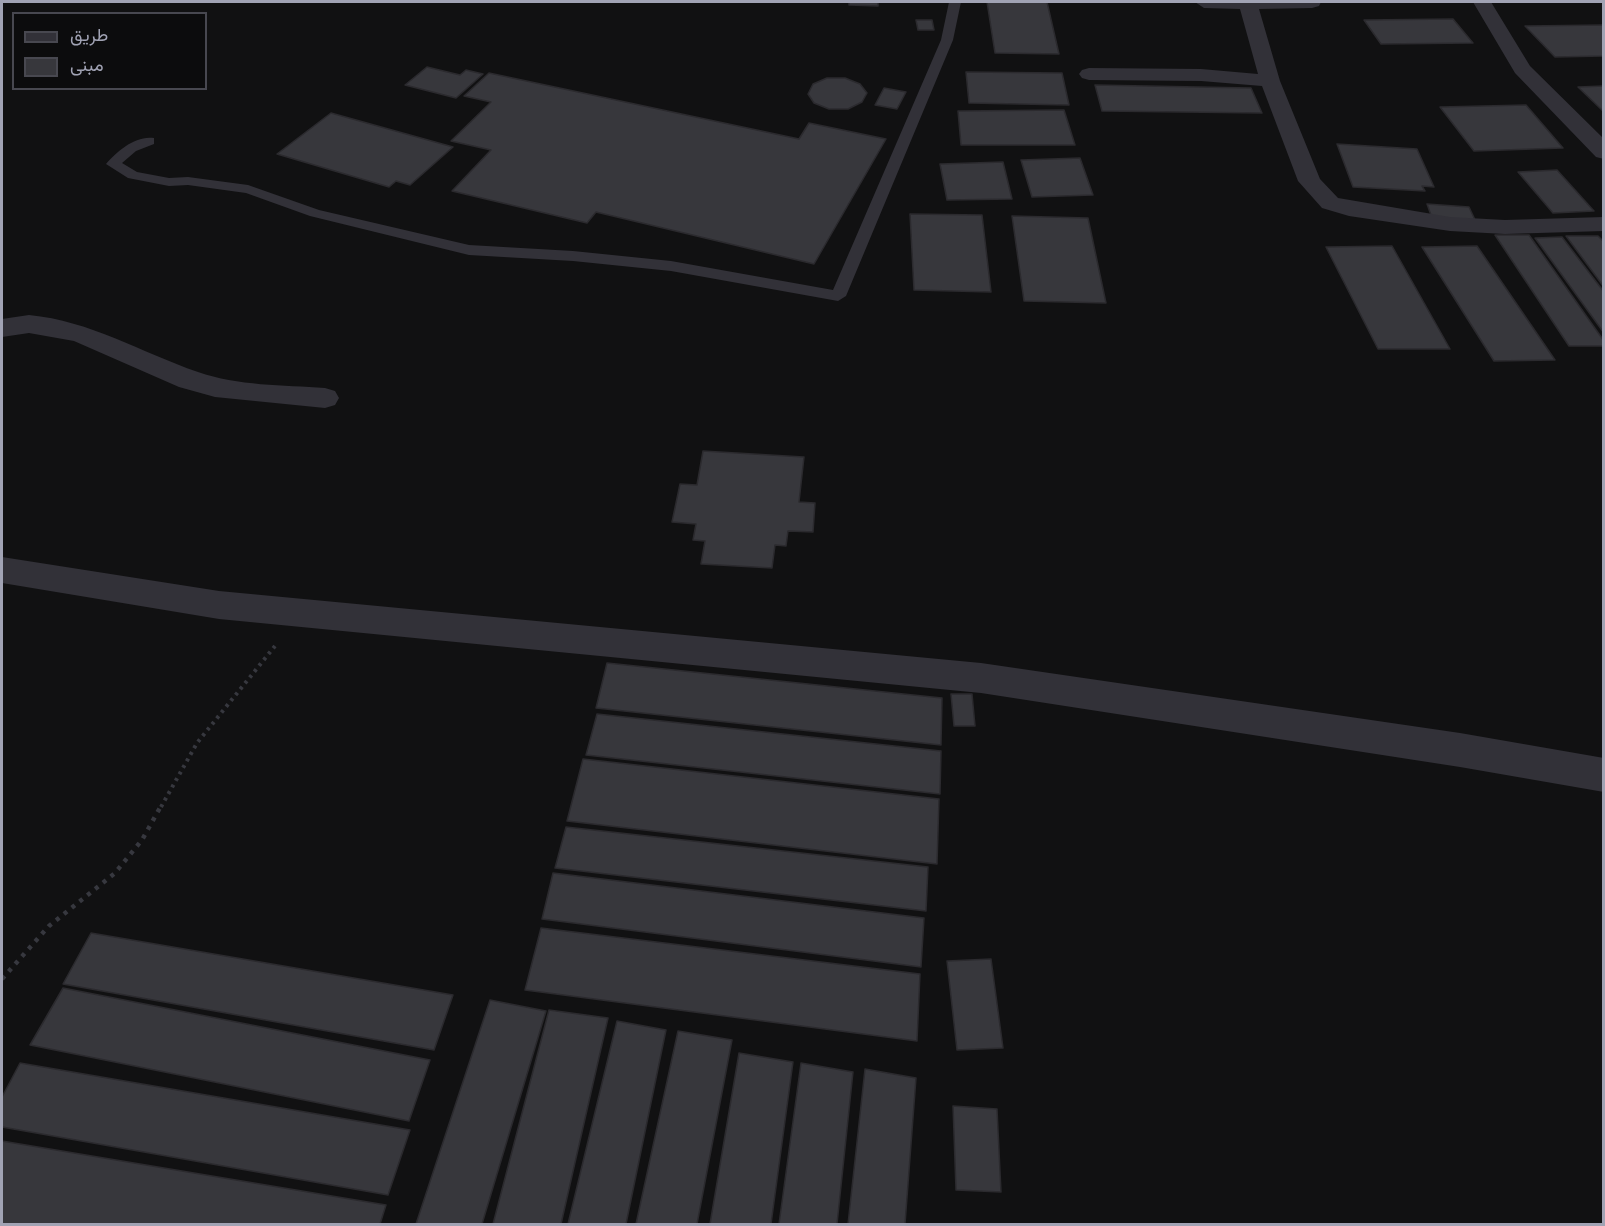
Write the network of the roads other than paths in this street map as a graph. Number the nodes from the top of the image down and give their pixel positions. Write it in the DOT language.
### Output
graph roads {
  1 [pos="955,2"];
  2 [pos="1204,2"];
  3 [pos="1312,2"];
  4 [pos="1482,2"];
  5 [pos="1248,4"];
  6 [pos="1089,74"];
  7 [pos="1270,81"];
  8 [pos="149,141"];
  9 [pos="1604,152"];
  10 [pos="1604,224"];
  11 [pos="2,328"];
  12 [pos="325,398"];
  13 [pos="2,570"];
  14 [pos="1604,776"];
  1 -- 8 [label="lane"];
  2 -- 5 [label="street"];
  3 -- 5 [label="street"];
  4 -- 9 [label="street"];
  5 -- 7 [label="street"];
  6 -- 7 [label="street"];
  7 -- 10 [label="street"];
  11 -- 12 [label="street"];
  13 -- 14 [label="street"];
}
